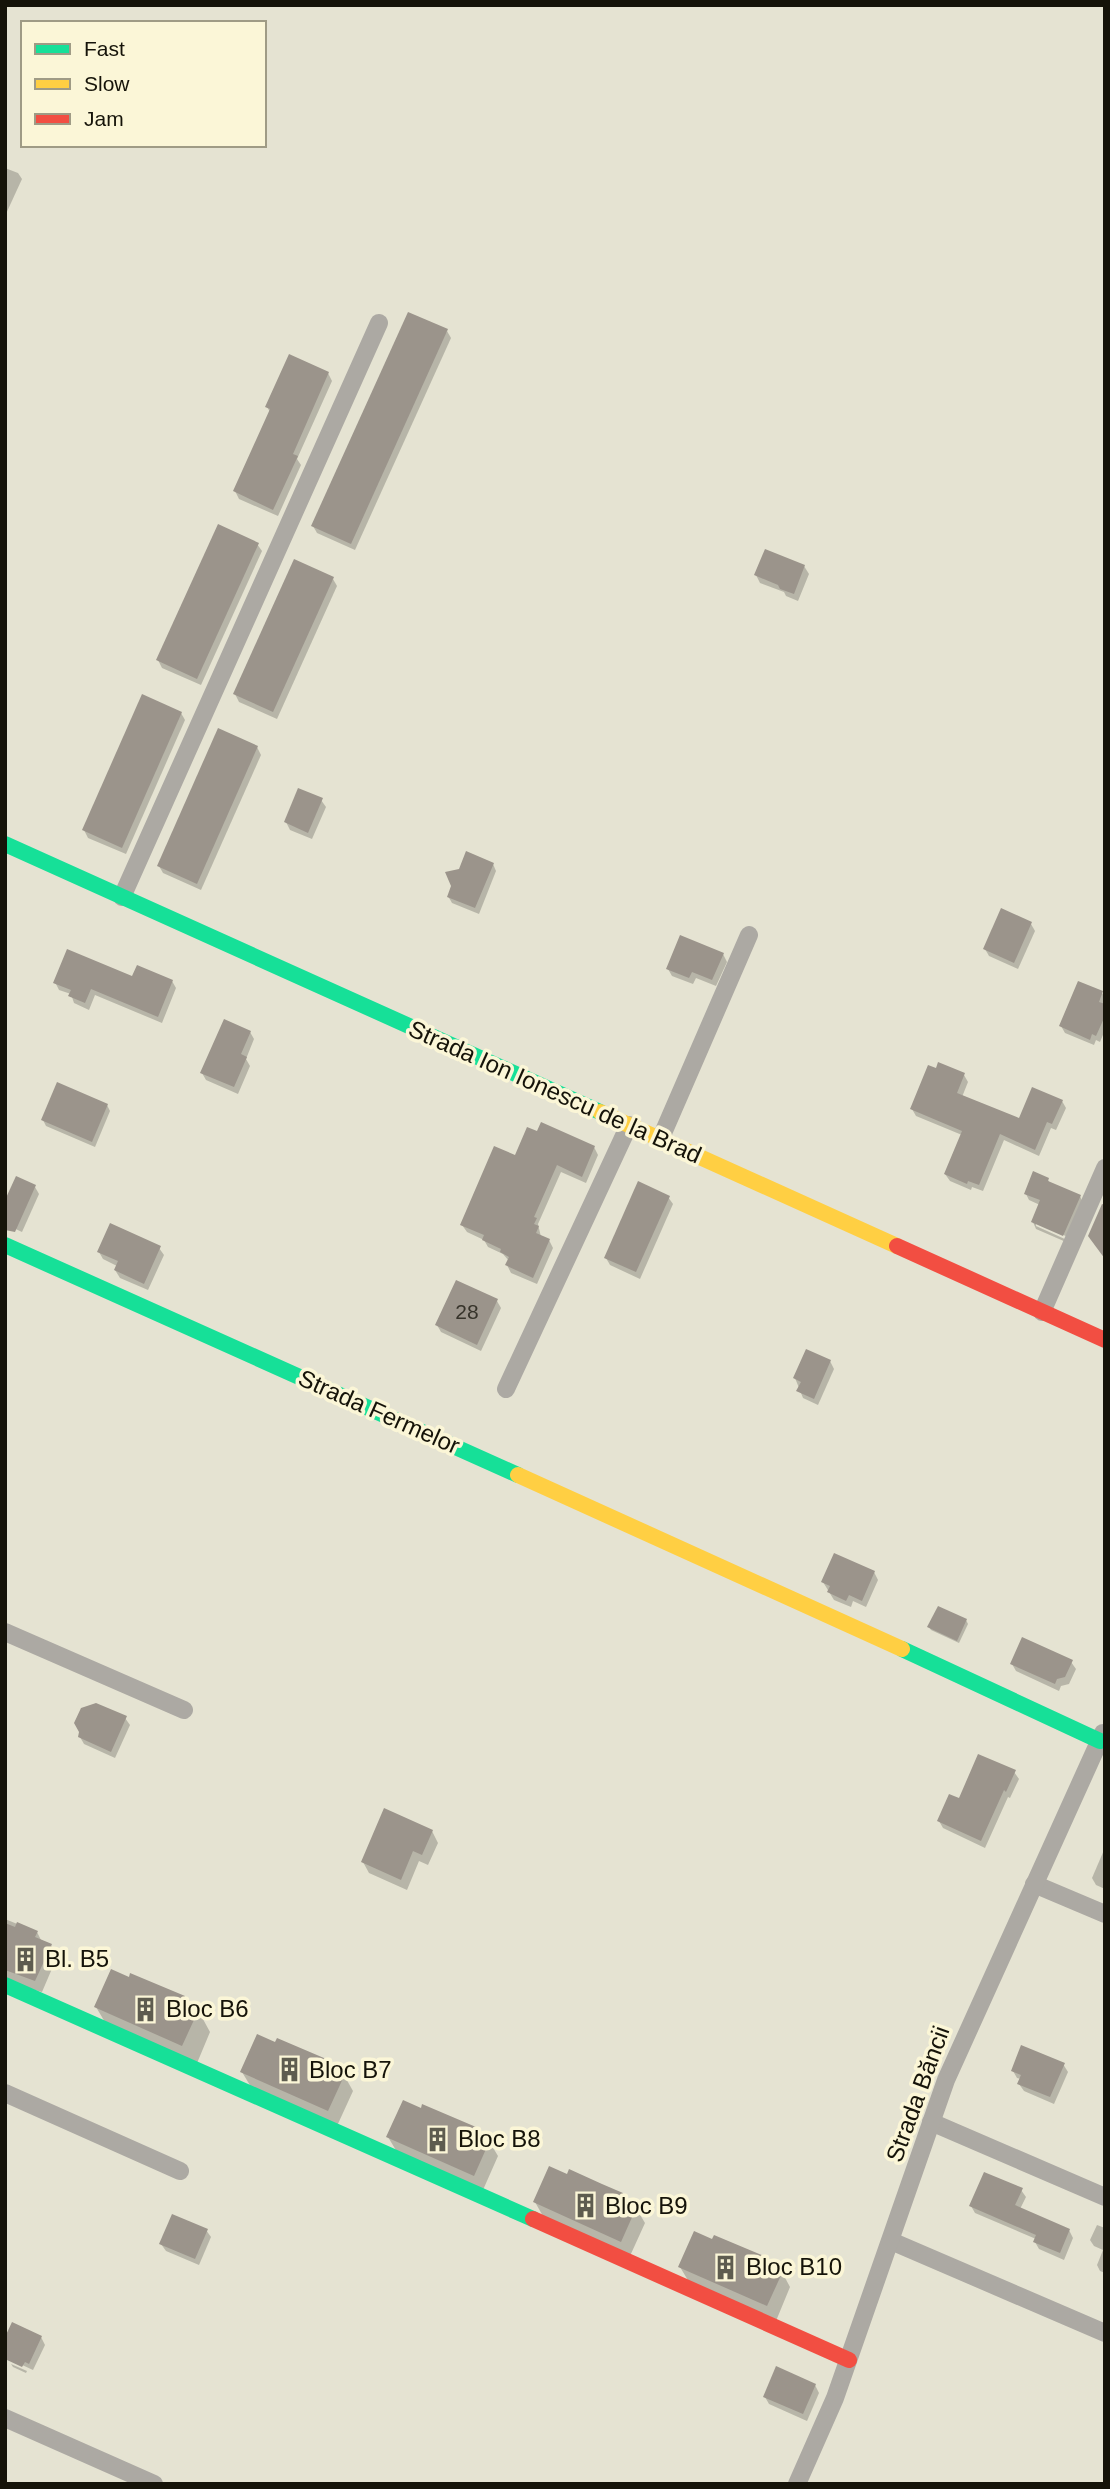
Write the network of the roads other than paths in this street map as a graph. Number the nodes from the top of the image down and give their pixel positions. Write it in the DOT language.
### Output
graph roads {
  1 [pos="379,323"];
  2 [pos="5,844"];
  3 [pos="122,897"];
  4 [pos="749,935"];
  5 [pos="629,1125"];
  6 [pos="660,1139"];
  7 [pos="1105,1168"];
  8 [pos="5,1245"];
  9 [pos="1042,1312"];
  10 [pos="1105,1340"];
  11 [pos="506,1389"];
  12 [pos="5,1632"];
  13 [pos="184,1710"];
  14 [pos="1102,1736"];
  15 [pos="1034,1884"];
  16 [pos="1105,1914"];
  17 [pos="5,1985"];
  18 [pos="5,2094"];
  19 [pos="931,2122"];
  20 [pos="180,2172"];
  21 [pos="1105,2197"];
  22 [pos="891,2241"];
  23 [pos="1105,2333"];
  24 [pos="849,2360"];
  25 [pos="5,2418"];
  26 [pos="154,2484"];
  27 [pos="797,2484"];
  1 -- 3 [label="street"];
  2 -- 3 [label="street, Strada Ion Ionescu de la Brad"];
  3 -- 5 [label="street, Strada Ion Ionescu de la Brad"];
  4 -- 6 [label="street"];
  5 -- 6 [label="street, Strada Ion Ionescu de la Brad"];
  5 -- 11 [label="street"];
  6 -- 9 [label="street, Strada Ion Ionescu de la Brad"];
  7 -- 9 [label="street"];
  8 -- 14 [label="street, Strada Fermelor"];
  9 -- 10 [label="street, Strada Ion Ionescu de la Brad"];
  12 -- 13 [label="street"];
  14 -- 15 [label="street, Strada Băncii"];
  15 -- 16 [label="street"];
  15 -- 19 [label="street, Strada Băncii"];
  17 -- 24 [label="street"];
  18 -- 20 [label="street"];
  19 -- 21 [label="street"];
  19 -- 22 [label="street, Strada Băncii"];
  22 -- 23 [label="street"];
  22 -- 24 [label="street, Strada Băncii"];
  24 -- 27 [label="street, Strada Băncii"];
  25 -- 26 [label="street"];
}
